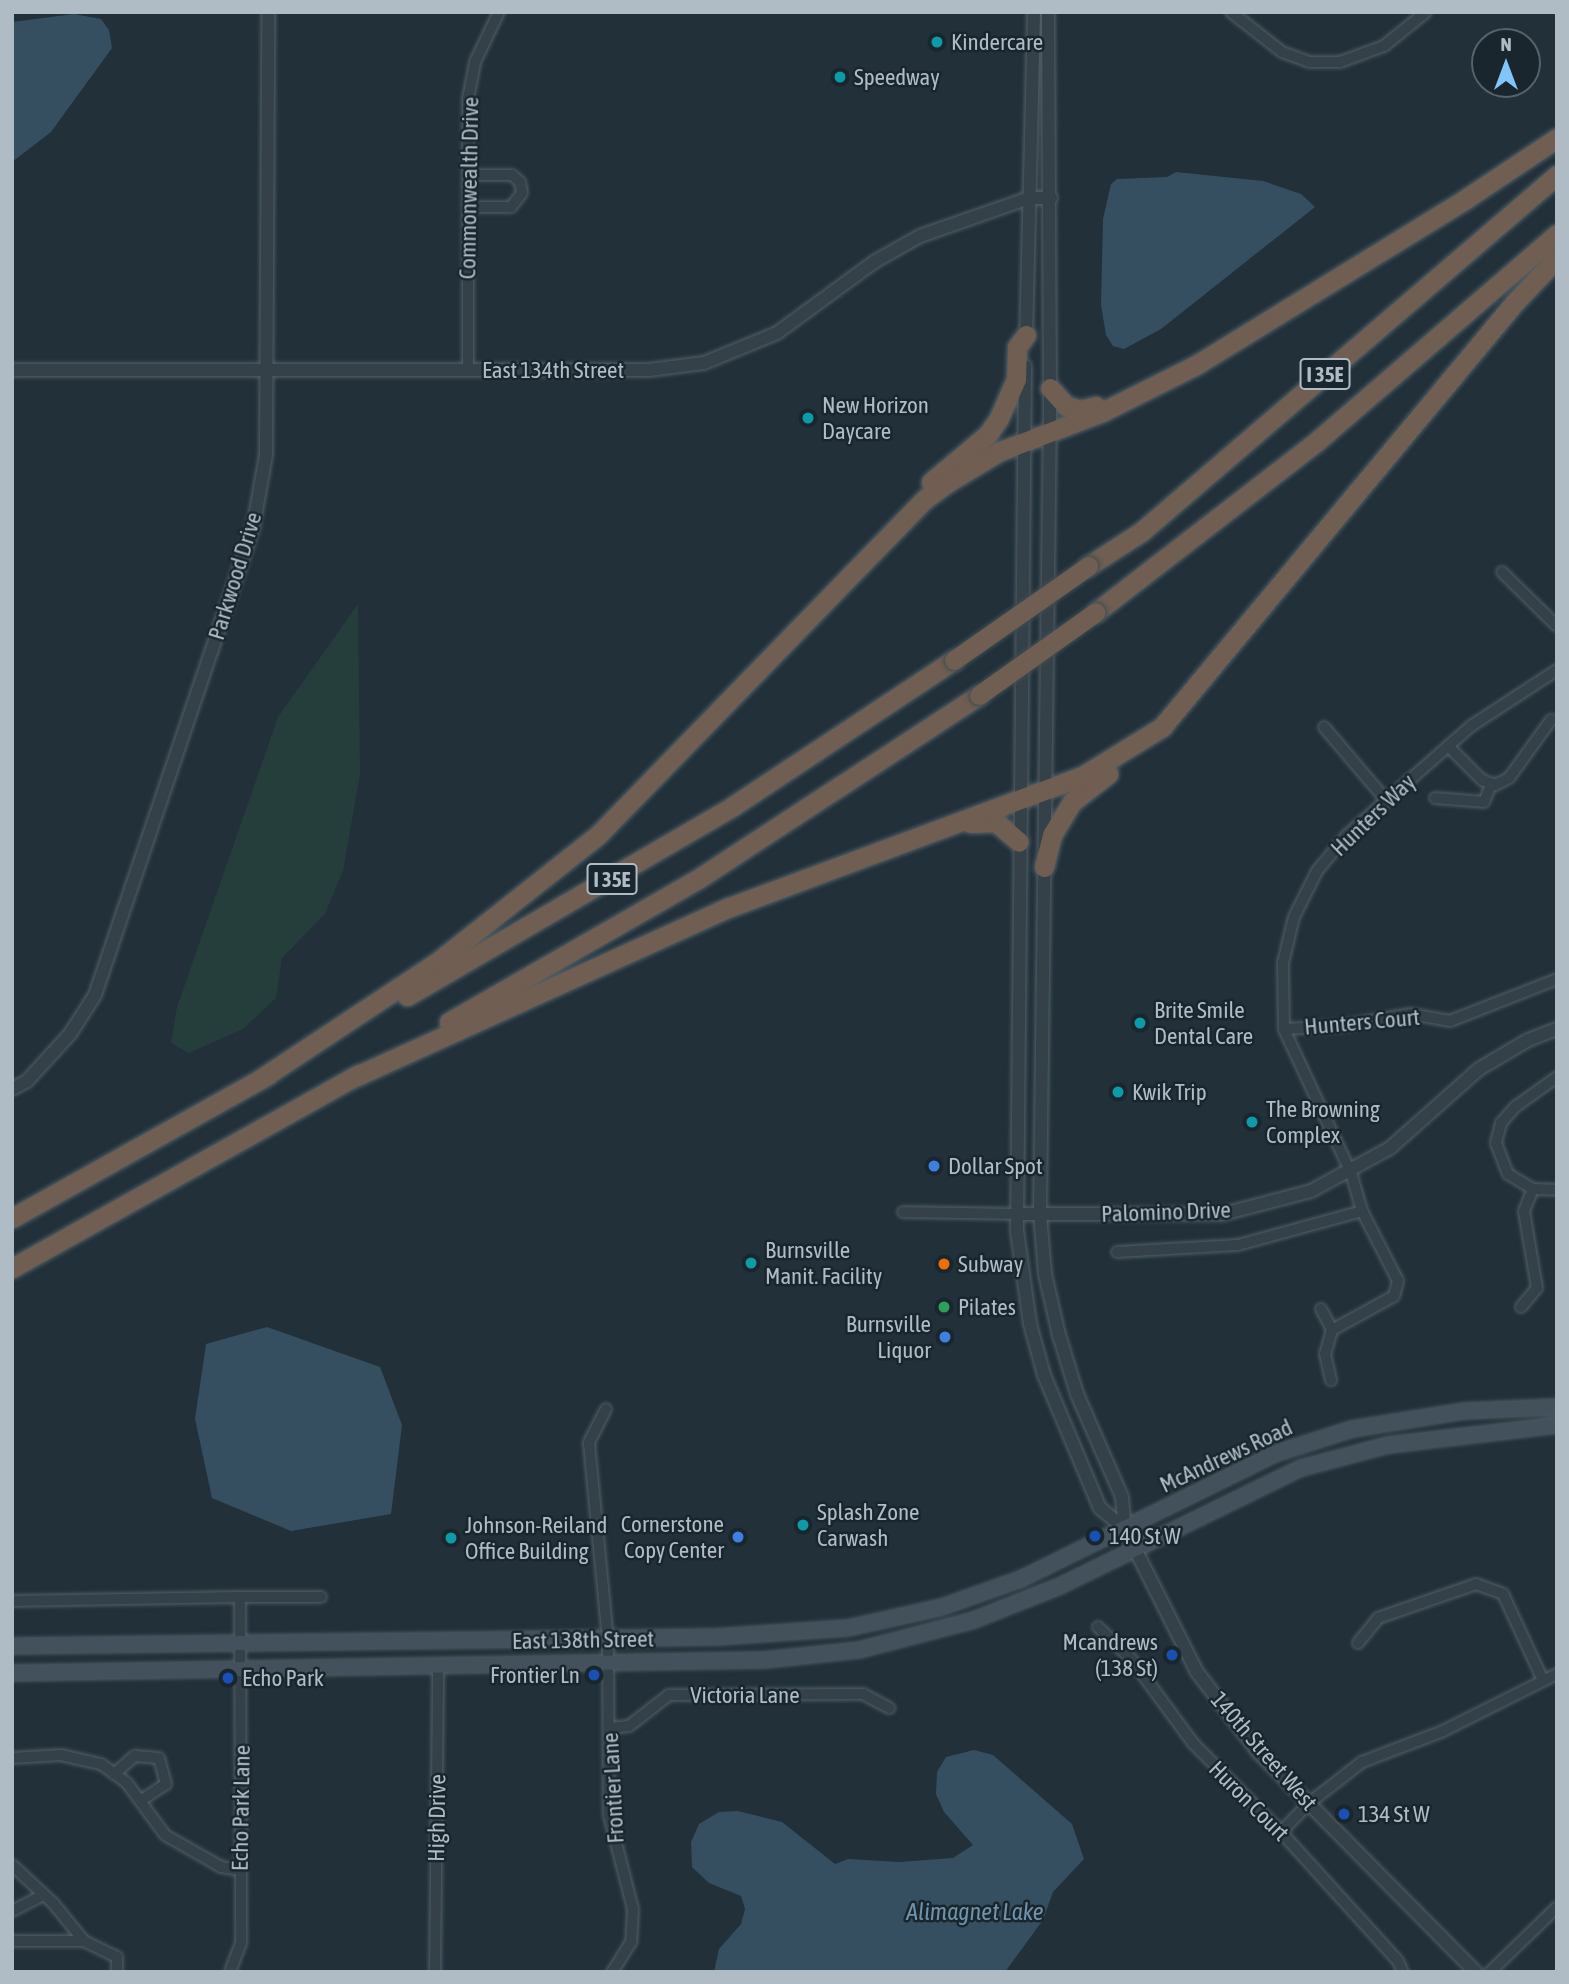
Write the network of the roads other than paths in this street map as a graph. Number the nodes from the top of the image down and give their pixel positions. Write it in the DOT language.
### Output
graph roads {
  1 [pos="268,12"];
  2 [pos="499,12"];
  3 [pos="1034,12"];
  4 [pos="1048,12"];
  5 [pos="1231,12"];
  6 [pos="1426,12"];
  7 [pos="1557,138"];
  8 [pos="468,175"];
  9 [pos="1557,175"];
  10 [pos="1029,198"];
  11 [pos="1051,198"];
  12 [pos="468,207"];
  13 [pos="1557,234"];
  14 [pos="1557,258"];
  15 [pos="1026,335"];
  16 [pos="12,370"];
  17 [pos="268,370"];
  18 [pos="468,370"];
  19 [pos="1165,380"];
  20 [pos="1050,388"];
  21 [pos="1050,429"];
  22 [pos="1023,443"];
  23 [pos="925,499"];
  24 [pos="1502,572"];
  25 [pos="1557,626"];
  26 [pos="1557,670"];
  27 [pos="1551,720"];
  28 [pos="1162,727"];
  29 [pos="1324,727"];
  30 [pos="1448,746"];
  31 [pos="1491,785"];
  32 [pos="1044,789"];
  33 [pos="1019,798"];
  34 [pos="1435,798"];
  35 [pos="1387,800"];
  36 [pos="912,839"];
  37 [pos="1019,842"];
  38 [pos="1044,867"];
  39 [pos="1557,979"];
  40 [pos="1284,1029"];
  41 [pos="1557,1029"];
  42 [pos="1557,1077"];
  43 [pos="350,1079"];
  44 [pos="258,1080"];
  45 [pos="12,1089"];
  46 [pos="1351,1173"];
  47 [pos="1533,1189"];
  48 [pos="1557,1190"];
  49 [pos="903,1212"];
  50 [pos="1362,1212"];
  51 [pos="1016,1214"];
  52 [pos="1040,1214"];
  53 [pos="12,1218"];
  54 [pos="1117,1252"];
  55 [pos="12,1268"];
  56 [pos="1521,1307"];
  57 [pos="1321,1309"];
  58 [pos="1332,1330"];
  59 [pos="1331,1380"];
  60 [pos="1557,1406"];
  61 [pos="606,1409"];
  62 [pos="1557,1425"];
  63 [pos="1125,1529"];
  64 [pos="1135,1550"];
  65 [pos="240,1597"];
  66 [pos="321,1597"];
  67 [pos="12,1601"];
  68 [pos="1098,1627"];
  69 [pos="608,1639"];
  70 [pos="243,1643"];
  71 [pos="1358,1643"];
  72 [pos="12,1646"];
  73 [pos="609,1662"];
  74 [pos="438,1664"];
  75 [pos="243,1669"];
  76 [pos="12,1673"];
  77 [pos="1557,1674"];
  78 [pos="1543,1680"];
  79 [pos="889,1708"];
  80 [pos="609,1728"];
  81 [pos="1443,1731"];
  82 [pos="1449,1743"];
  83 [pos="12,1758"];
  84 [pos="114,1774"];
  85 [pos="141,1800"];
  86 [pos="1308,1804"];
  87 [pos="1281,1832"];
  88 [pos="12,1865"];
  89 [pos="240,1870"];
  90 [pos="44,1895"];
  91 [pos="1557,1907"];
  92 [pos="12,1911"];
  93 [pos="12,1941"];
  94 [pos="84,1941"];
  95 [pos="117,1972"];
  96 [pos="230,1972"];
  97 [pos="435,1972"];
  98 [pos="612,1972"];
  99 [pos="1403,1972"];
  100 [pos="1476,1972"];
  101 [pos="1490,1972"];
  1 -- 17 [label="street, Parkwood Drive"];
  2 -- 8 [label="street, Commonwealth Drive"];
  3 -- 10 [label="street"];
  4 -- 11 [label="street"];
  5 -- 6 [label="street"];
  7 -- 19 [label="highway"];
  8 -- 12 [label="street, Commonwealth Drive"];
  8 -- 12 [label="street"];
  9 -- 44 [label="highway, I 35E, bridge"];
  10 -- 11 [label="street, East 134th Street"];
  10 -- 15 [label="street"];
  10 -- 18 [label="street, East 134th Street"];
  11 -- 20 [label="street"];
  12 -- 18 [label="street, Commonwealth Drive"];
  13 -- 43 [label="highway, I 35E, bridge"];
  14 -- 28 [label="highway"];
  15 -- 22 [label="street"];
  15 -- 23 [label="highway"];
  16 -- 17 [label="street, East 134th Street"];
  17 -- 18 [label="street, East 134th Street"];
  17 -- 45 [label="street, Parkwood Drive"];
  19 -- 20 [label="highway"];
  19 -- 21 [label="highway"];
  20 -- 21 [label="street"];
  21 -- 22 [label="highway"];
  21 -- 32 [label="street"];
  22 -- 23 [label="highway"];
  22 -- 33 [label="street"];
  23 -- 44 [label="highway"];
  24 -- 25 [label="street"];
  26 -- 30 [label="street, Hunters Way"];
  27 -- 31 [label="street"];
  28 -- 32 [label="highway"];
  28 -- 38 [label="highway"];
  29 -- 35 [label="street"];
  30 -- 31 [label="street"];
  30 -- 35 [label="street, Hunters Way"];
  31 -- 34 [label="street"];
  32 -- 33 [label="highway"];
  32 -- 38 [label="street"];
  33 -- 36 [label="highway"];
  33 -- 37 [label="street"];
  35 -- 40 [label="street, Hunters Way"];
  36 -- 37 [label="highway"];
  36 -- 43 [label="highway"];
  37 -- 51 [label="street"];
  38 -- 52 [label="street"];
  39 -- 40 [label="street, Hunters Court"];
  40 -- 46 [label="street, Hunters Way"];
  41 -- 46 [label="street, Palomino Drive"];
  42 -- 47 [label="street"];
  43 -- 55 [label="highway, I 35E"];
  44 -- 53 [label="highway, I 35E"];
  46 -- 50 [label="street, Hunters Way"];
  46 -- 52 [label="street, Palomino Drive"];
  47 -- 48 [label="street"];
  47 -- 56 [label="street"];
  49 -- 51 [label="street"];
  50 -- 54 [label="street"];
  50 -- 58 [label="street, Hunters Way"];
  51 -- 52 [label="street, Palomino Drive"];
  51 -- 63 [label="street"];
  52 -- 63 [label="street"];
  57 -- 58 [label="street"];
  58 -- 59 [label="street"];
  60 -- 63 [label="main road, McAndrews Road"];
  61 -- 69 [label="street, Frontier Lane"];
  62 -- 64 [label="main road, McAndrews Road"];
  63 -- 64 [label="street, 140th Street West"];
  63 -- 69 [label="main road, East 138th Street"];
  64 -- 73 [label="main road, East 138th Street"];
  64 -- 86 [label="street, 140th Street West"];
  65 -- 66 [label="street"];
  65 -- 67 [label="street"];
  65 -- 70 [label="street, Echo Park Lane"];
  68 -- 87 [label="street, Huron Court"];
  69 -- 70 [label="main road, East 138th Street"];
  69 -- 73 [label="street, Frontier Lane"];
  70 -- 72 [label="main road, East 138th Street"];
  70 -- 75 [label="street, Echo Park Lane"];
  71 -- 78 [label="street"];
  73 -- 74 [label="main road, East 138th Street"];
  73 -- 80 [label="street, Frontier Lane"];
  74 -- 75 [label="main road, East 138th Street"];
  74 -- 97 [label="street, High Drive"];
  75 -- 76 [label="main road, East 138th Street"];
  75 -- 89 [label="street, Echo Park Lane"];
  77 -- 78 [label="street"];
  78 -- 81 [label="street"];
  79 -- 80 [label="street, Victoria Lane"];
  80 -- 98 [label="street, Frontier Lane"];
  81 -- 82 [label="street"];
  81 -- 86 [label="street"];
  83 -- 84 [label="street"];
  84 -- 85 [label="street"];
  84 -- 85 [label="street"];
  85 -- 89 [label="street"];
  86 -- 87 [label="street"];
  86 -- 100 [label="street, 140th Street West"];
  87 -- 99 [label="street, Huron Court"];
  88 -- 90 [label="street"];
  89 -- 96 [label="street, Echo Park Lane"];
  90 -- 92 [label="street"];
  90 -- 94 [label="street"];
  91 -- 101 [label="street"];
  93 -- 94 [label="street"];
  94 -- 95 [label="street"];
}
